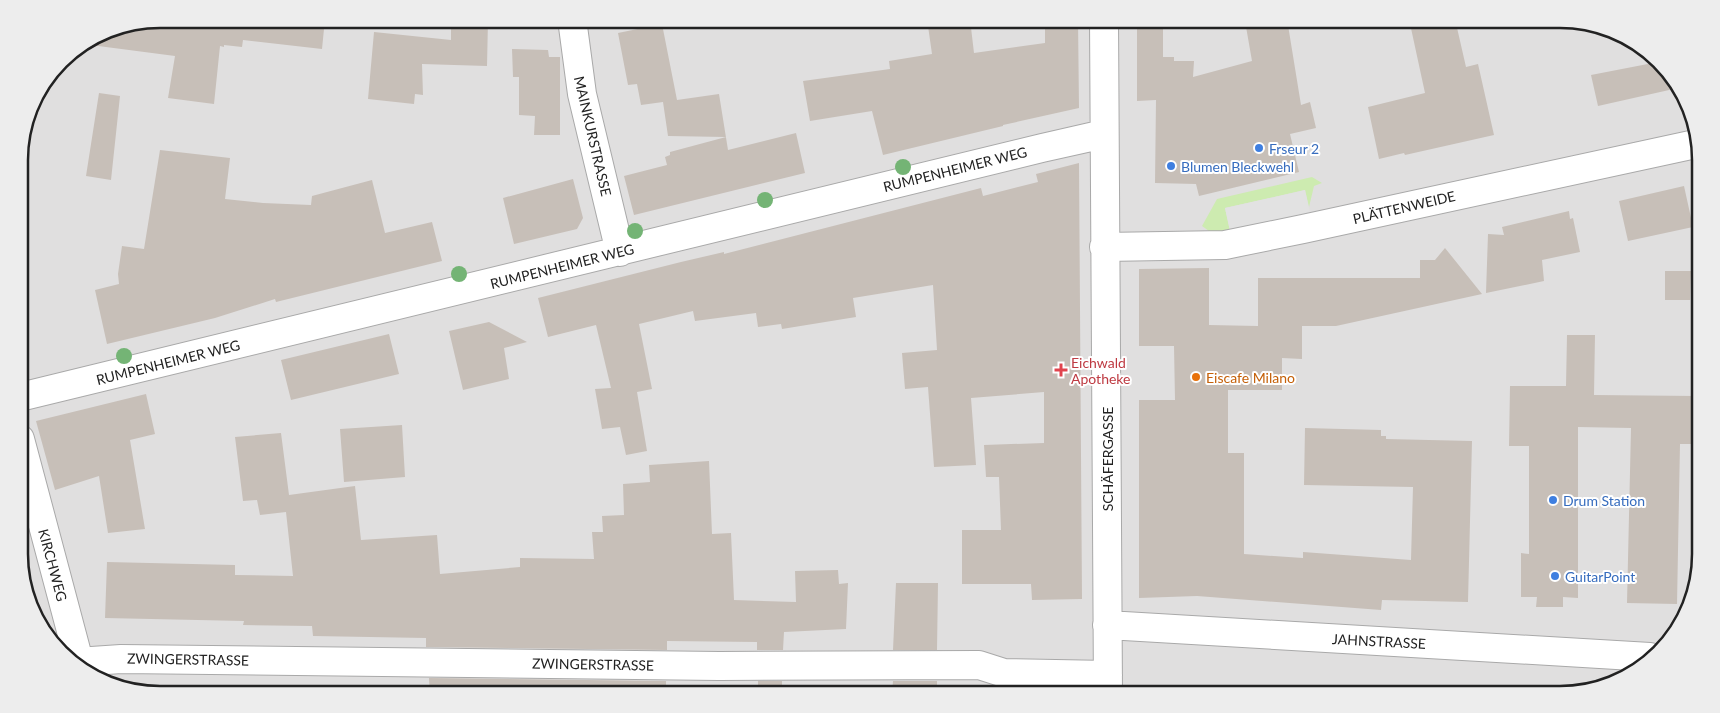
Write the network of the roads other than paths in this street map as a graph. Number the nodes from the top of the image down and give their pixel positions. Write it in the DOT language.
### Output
graph roads {
  1 [pos="573,28"];
  2 [pos="1104,28"];
  3 [pos="1104,134"];
  4 [pos="1691,144"];
  5 [pos="1104,248"];
  6 [pos="620,252"];
  7 [pos="28,395"];
  8 [pos="28,470"];
  9 [pos="1107,625"];
  10 [pos="77,656"];
  11 [pos="1643,657"];
  12 [pos="83,661"];
  13 [pos="1108,684"];
  1 -- 6 [label="street, MAINKURSTRASSE"];
  2 -- 3 [label="street, SCHÄFERGASSE"];
  3 -- 5 [label="street, SCHÄFERGASSE"];
  3 -- 6 [label="street, RUMPENHEIMER WEG"];
  4 -- 5 [label="street, PLÄTTENWEIDE"];
  5 -- 9 [label="street, SCHÄFERGASSE"];
  6 -- 7 [label="street, RUMPENHEIMER WEG"];
  8 -- 10 [label="street, KIRCHWEG"];
  9 -- 11 [label="street, JAHNSTRASSE"];
  9 -- 13 [label="street, SCHÄFERGASSE"];
  12 -- 13 [label="street, ZWINGERSTRASSE"];
}
